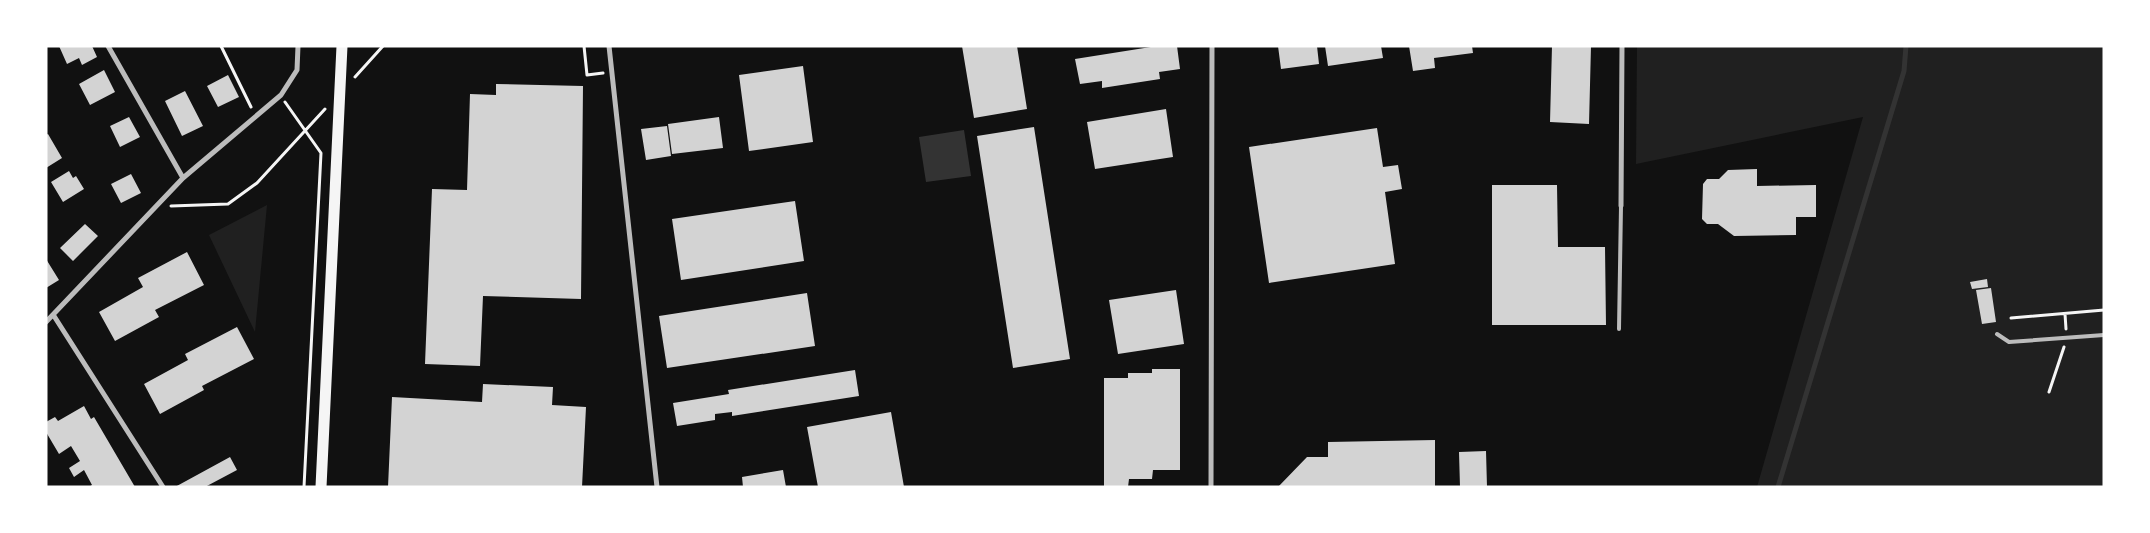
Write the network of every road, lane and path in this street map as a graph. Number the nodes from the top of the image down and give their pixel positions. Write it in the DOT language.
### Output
graph roads {
  1 [pos="108,46"];
  2 [pos="222,46"];
  3 [pos="298,46"];
  4 [pos="383,46"];
  5 [pos="584,46"];
  6 [pos="609,46"];
  7 [pos="1212,46"];
  8 [pos="1622,46"];
  9 [pos="342,49"];
  10 [pos="610,72"];
  11 [pos="350,82"];
  12 [pos="281,95"];
  13 [pos="330,104"];
  14 [pos="256,118"];
  15 [pos="182,178"];
  16 [pos="156,206"];
  17 [pos="1621,206"];
  18 [pos="2104,310"];
  19 [pos="2065,314"];
  20 [pos="54,316"];
  21 [pos="2011,318"];
  22 [pos="46,322"];
  23 [pos="1620,329"];
  24 [pos="1997,334"];
  25 [pos="2104,335"];
  26 [pos="2067,338"];
  27 [pos="2049,392"];
  28 [pos="163,487"];
  29 [pos="304,487"];
  30 [pos="321,487"];
  31 [pos="657,487"];
  32 [pos="1211,487"];
  1 -- 15 [label="street"];
  2 -- 14 [label="path"];
  3 -- 12 [label="street"];
  4 -- 11 [label="path"];
  5 -- 10 [label="path"];
  6 -- 10 [label="street"];
  7 -- 32 [label="street"];
  8 -- 17 [label="street"];
  9 -- 30 [label="main road"];
  10 -- 31 [label="street"];
  12 -- 14 [label="street"];
  12 -- 29 [label="path"];
  13 -- 16 [label="path"];
  14 -- 15 [label="street"];
  15 -- 16 [label="street"];
  16 -- 20 [label="street"];
  17 -- 23 [label="lane"];
  18 -- 19 [label="path"];
  19 -- 21 [label="path"];
  19 -- 26 [label="path"];
  20 -- 22 [label="street"];
  20 -- 28 [label="street"];
  24 -- 26 [label="lane"];
  25 -- 26 [label="lane"];
  26 -- 27 [label="path"];
}
